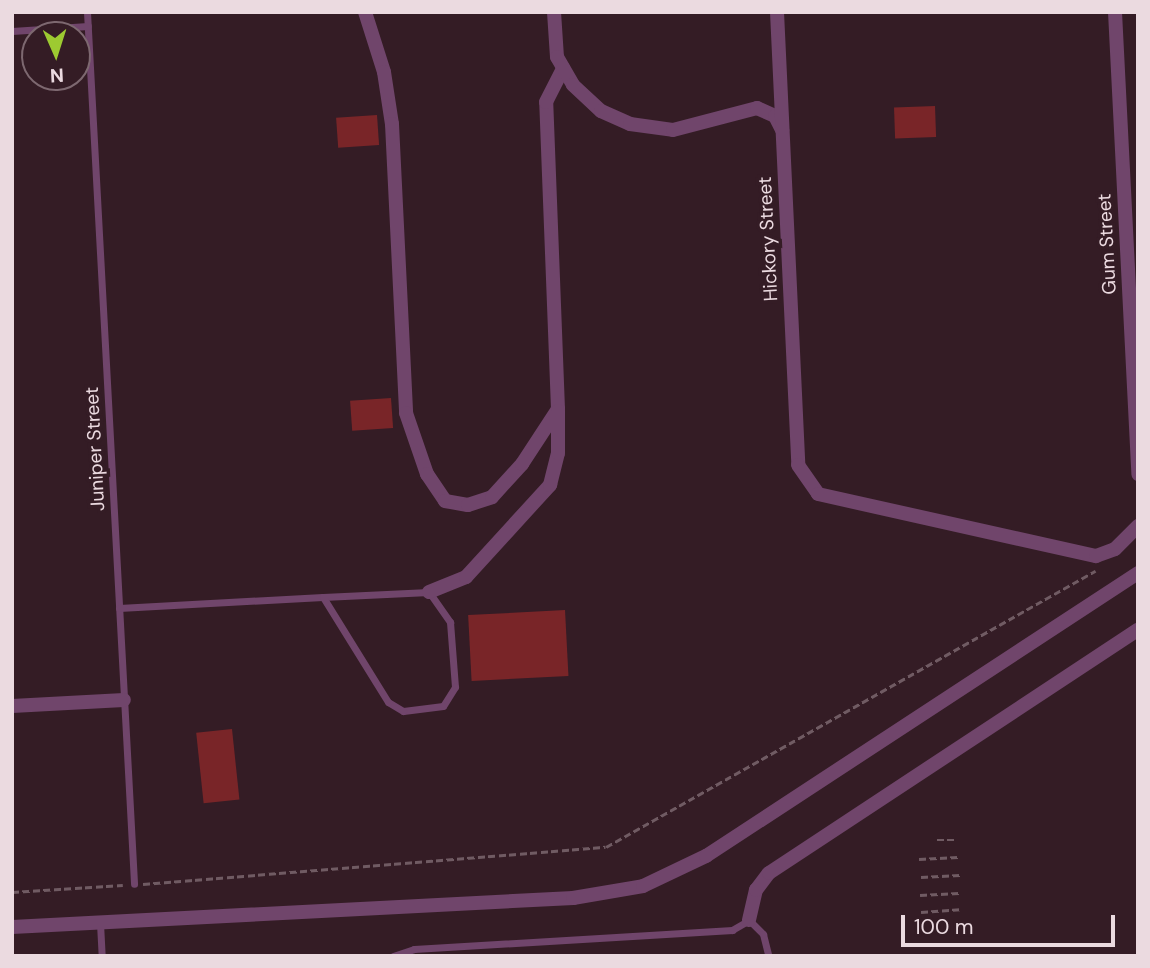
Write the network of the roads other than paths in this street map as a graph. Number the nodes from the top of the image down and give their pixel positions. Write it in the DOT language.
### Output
graph roads {
  1 [pos="365,12"];
  2 [pos="554,12"];
  3 [pos="777,12"];
  4 [pos="1115,12"];
  5 [pos="563,68"];
  6 [pos="91,82"];
  7 [pos="783,131"];
  8 [pos="558,409"];
  9 [pos="1138,474"];
  10 [pos="1138,526"];
  11 [pos="1138,573"];
  12 [pos="429,592"];
  13 [pos="323,597"];
  14 [pos="119,608"];
  15 [pos="1138,630"];
  16 [pos="124,700"];
  17 [pos="12,706"];
  18 [pos="134,884"];
  19 [pos="748,920"];
  20 [pos="100,923"];
  21 [pos="12,927"];
  22 [pos="768,954"];
  23 [pos="102,956"];
  24 [pos="393,956"];
  1 -- 8 [label="street"];
  2 -- 5 [label="street"];
  3 -- 7 [label="street, Hickory Street"];
  4 -- 9 [label="street, Gum Street"];
  5 -- 7 [label="street"];
  5 -- 8 [label="street"];
  6 -- 14 [label="lane, Juniper Street"];
  7 -- 10 [label="street, Hickory Street"];
  8 -- 12 [label="street"];
  11 -- 20 [label="street"];
  12 -- 13 [label="lane"];
  12 -- 13 [label="lane"];
  13 -- 14 [label="lane"];
  14 -- 16 [label="lane, Juniper Street"];
  15 -- 19 [label="street"];
  16 -- 17 [label="street"];
  16 -- 18 [label="lane, Juniper Street"];
  19 -- 22 [label="lane"];
  19 -- 24 [label="lane"];
  20 -- 21 [label="street"];
  20 -- 23 [label="lane"];
}
